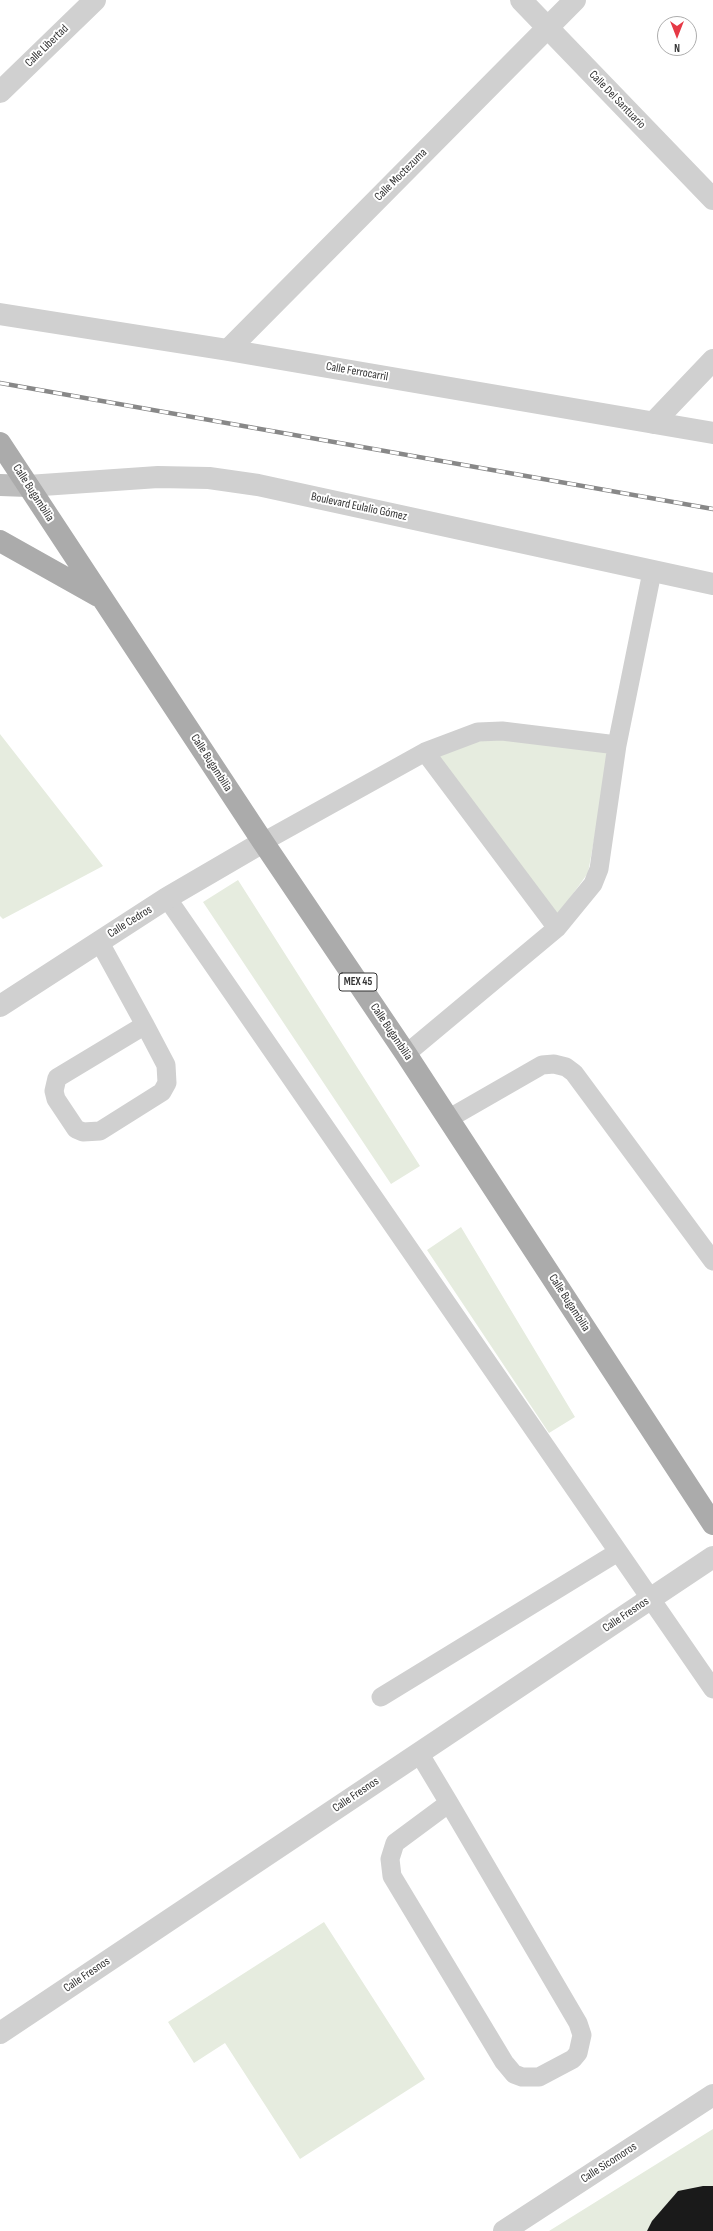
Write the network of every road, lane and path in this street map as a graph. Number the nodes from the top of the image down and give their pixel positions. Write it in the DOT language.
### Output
graph roads {
  1 [pos="94,0"];
  2 [pos="521,0"];
  3 [pos="575,0"];
  4 [pos="547,27"];
  5 [pos="0,92"];
  6 [pos="713,199"];
  7 [pos="0,314"];
  8 [pos="228,350"];
  9 [pos="713,360"];
  10 [pos="653,423"];
  11 [pos="713,433"];
  12 [pos="0,443"];
  13 [pos="0,484"];
  14 [pos="28,486"];
  15 [pos="0,541"];
  16 [pos="652,572"];
  17 [pos="713,584"];
  18 [pos="102,598"];
  19 [pos="617,745"];
  20 [pos="425,752"];
  21 [pos="263,842"];
  22 [pos="167,898"];
  23 [pos="557,928"];
  24 [pos="99,941"];
  25 [pos="0,1006"];
  26 [pos="145,1025"];
  27 [pos="406,1054"];
  28 [pos="448,1119"];
  29 [pos="713,1262"];
  30 [pos="713,1524"];
  31 [pos="618,1552"];
  32 [pos="713,1557"];
  33 [pos="650,1599"];
  34 [pos="713,1689"];
  35 [pos="381,1697"];
  36 [pos="419,1753"];
  37 [pos="449,1803"];
  38 [pos="0,2033"];
  39 [pos="713,2096"];
  40 [pos="515,2228"];
  1 -- 5 [label="street, Calle Libertad"];
  2 -- 4 [label="street, Calle Del Santuario"];
  3 -- 4 [label="street, Calle Moctezuma"];
  4 -- 6 [label="street, Calle Del Santuario"];
  4 -- 8 [label="street, Calle Moctezuma"];
  7 -- 8 [label="street, Calle Ferrocarril"];
  8 -- 10 [label="street, Calle Ferrocarril"];
  9 -- 10 [label="street"];
  10 -- 11 [label="street, Calle Ferrocarril"];
  12 -- 14 [label="main road, Calle Bugambilia / MEX 45"];
  13 -- 14 [label="main road, Boulevard Eulalio Gómez"];
  14 -- 16 [label="street, Boulevard Eulalio Gómez"];
  14 -- 18 [label="main road, Calle Bugambilia / MEX 45"];
  15 -- 18 [label="main road"];
  16 -- 17 [label="street, Boulevard Eulalio Gómez"];
  16 -- 19 [label="lane"];
  18 -- 21 [label="main road, Calle Bugambilia / MEX 45"];
  19 -- 20 [label="lane"];
  19 -- 23 [label="lane"];
  20 -- 21 [label="lane"];
  20 -- 23 [label="lane"];
  21 -- 22 [label="street, Calle Cedros"];
  21 -- 27 [label="main road, Calle Bugambilia / MEX 45"];
  22 -- 24 [label="street, Calle Cedros"];
  22 -- 31 [label="lane"];
  23 -- 27 [label="lane"];
  24 -- 25 [label="street, Calle Cedros"];
  24 -- 26 [label="lane"];
  26 -- 26 [label="lane"];
  27 -- 28 [label="main road, Calle Bugambilia / MEX 45"];
  28 -- 29 [label="lane"];
  28 -- 30 [label="main road, Calle Bugambilia / MEX 45"];
  31 -- 33 [label="lane"];
  31 -- 35 [label="lane"];
  32 -- 33 [label="street, Calle Fresnos"];
  33 -- 34 [label="lane"];
  33 -- 36 [label="street, Calle Fresnos"];
  36 -- 37 [label="lane"];
  36 -- 38 [label="street, Calle Fresnos"];
  37 -- 37 [label="lane"];
  39 -- 40 [label="street, Calle Sicomoros"];
}
